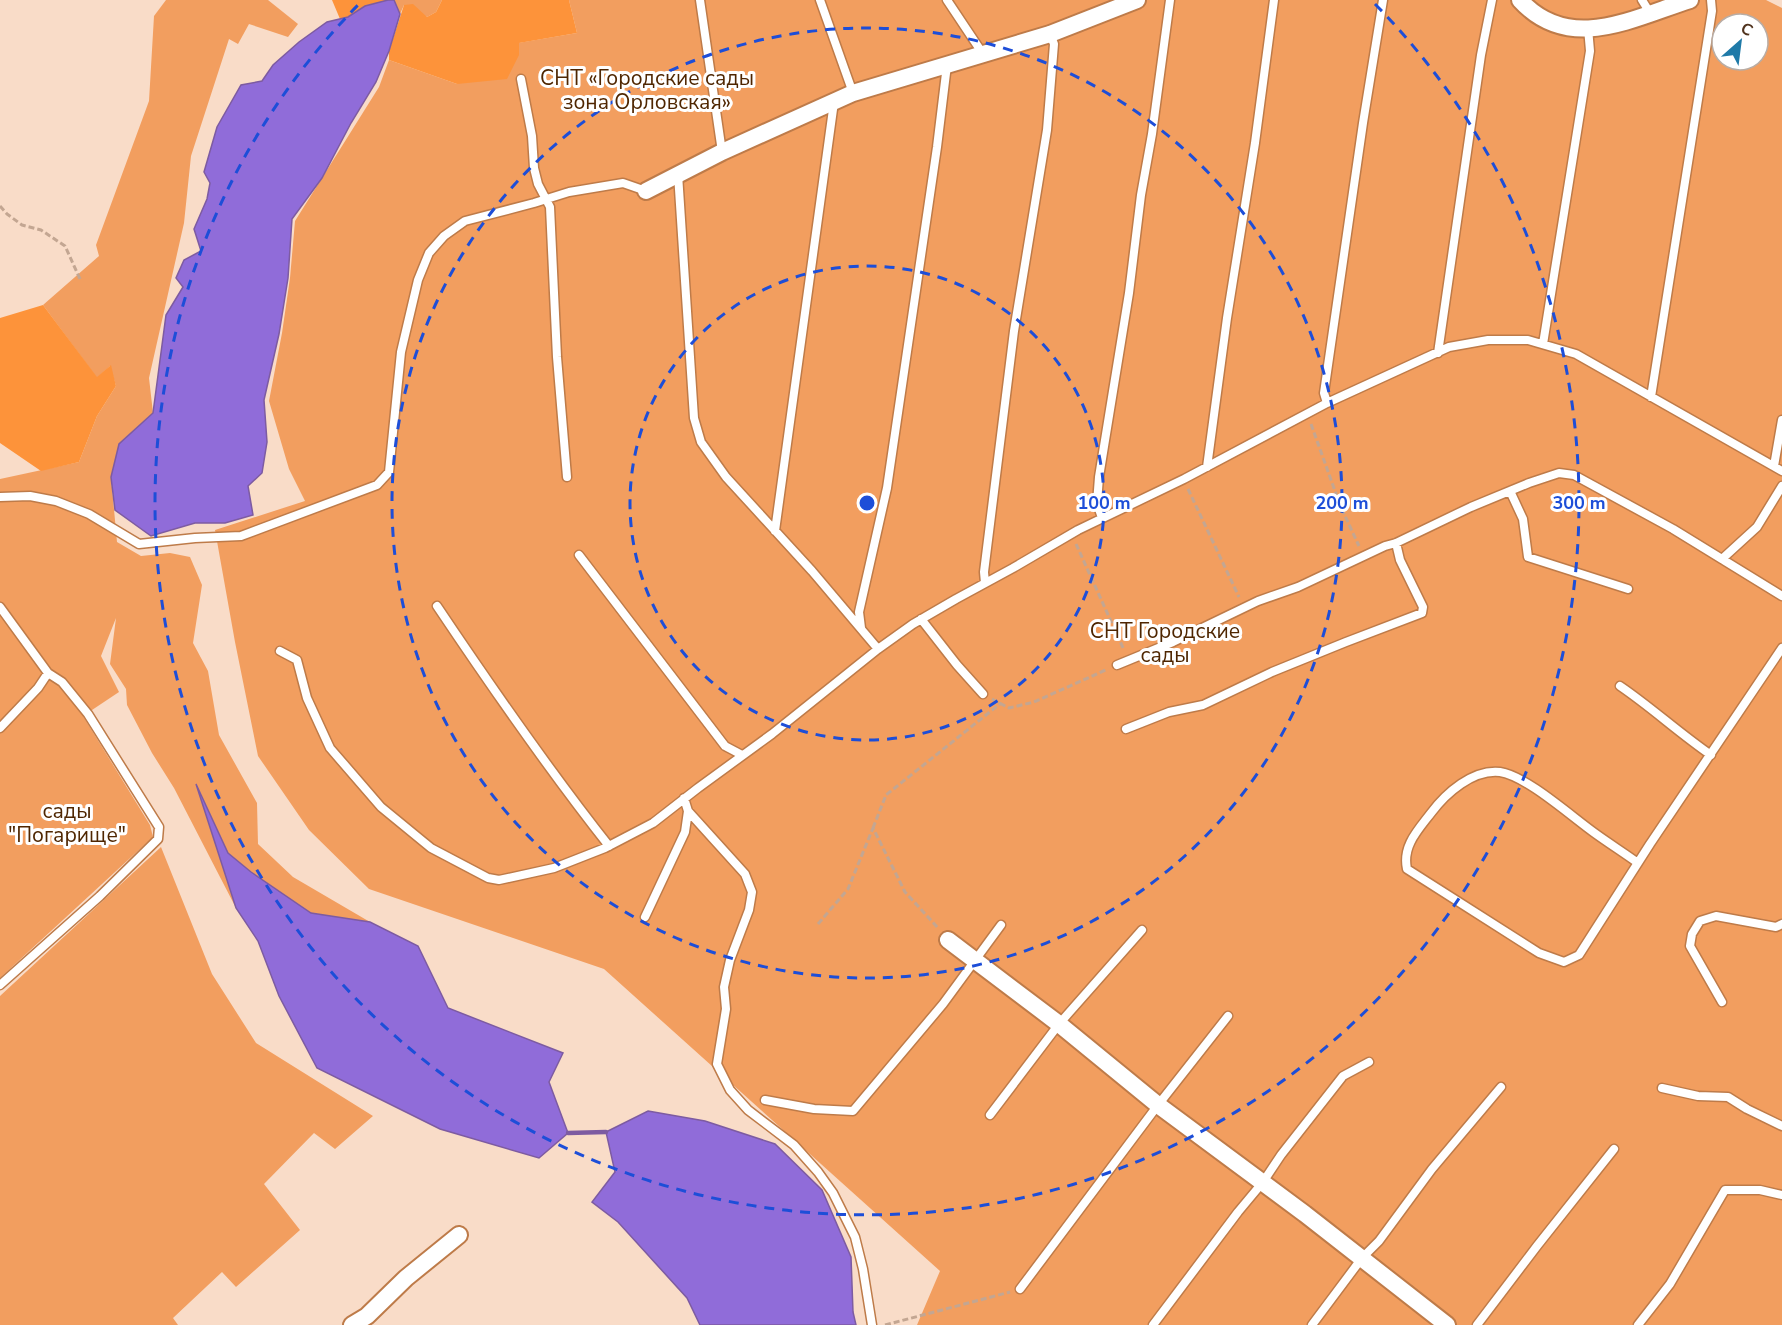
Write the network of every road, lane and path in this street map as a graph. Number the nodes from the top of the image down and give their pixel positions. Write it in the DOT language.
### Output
graph roads {
  1 [pos="700,0"];
  2 [pos="820,0"];
  3 [pos="948,0"];
  4 [pos="1137,0"];
  5 [pos="1170,0"];
  6 [pos="1274,0"];
  7 [pos="1383,0"];
  8 [pos="1492,0"];
  9 [pos="1520,0"];
  10 [pos="1690,0"];
  11 [pos="1712,0"];
  12 [pos="1116,4"];
  13 [pos="1646,7"];
  14 [pos="1588,28"];
  15 [pos="1050,34"];
  16 [pos="983,54"];
  17 [pos="946,65"];
  18 [pos="520,79"];
  19 [pos="853,93"];
  20 [pos="834,102"];
  21 [pos="722,152"];
  22 [pos="678,174"];
  23 [pos="646,191"];
  24 [pos="545,200"];
  25 [pos="0,206"];
  26 [pos="80,279"];
  27 [pos="1543,344"];
  28 [pos="1438,354"];
  29 [pos="1651,397"];
  30 [pos="1327,403"];
  31 [pos="1307,414"];
  32 [pos="1782,420"];
  33 [pos="1207,467"];
  34 [pos="1778,469"];
  35 [pos="567,477"];
  36 [pos="1184,479"];
  37 [pos="1782,486"];
  38 [pos="1510,491"];
  39 [pos="0,497"];
  40 [pos="1102,518"];
  41 [pos="775,531"];
  42 [pos="1071,534"];
  43 [pos="1396,543"];
  44 [pos="579,555"];
  45 [pos="1364,556"];
  46 [pos="1722,559"];
  47 [pos="985,583"];
  48 [pos="1628,589"];
  49 [pos="1782,596"];
  50 [pos="437,606"];
  51 [pos="0,607"];
  52 [pos="1244,607"];
  53 [pos="921,619"];
  54 [pos="861,629"];
  55 [pos="1782,648"];
  56 [pos="878,649"];
  57 [pos="280,651"];
  58 [pos="1128,660"];
  59 [pos="1117,665"];
  60 [pos="48,673"];
  61 [pos="1620,686"];
  62 [pos="982,694"];
  63 [pos="1001,703"];
  64 [pos="0,728"];
  65 [pos="1126,729"];
  66 [pos="1711,754"];
  67 [pos="742,755"];
  68 [pos="684,798"];
  69 [pos="688,811"];
  70 [pos="873,828"];
  71 [pos="609,846"];
  72 [pos="1638,863"];
  73 [pos="645,917"];
  74 [pos="818,924"];
  75 [pos="1782,924"];
  76 [pos="1001,925"];
  77 [pos="1142,930"];
  78 [pos="948,940"];
  79 [pos="975,960"];
  80 [pos="0,985"];
  81 [pos="1722,1002"];
  82 [pos="1228,1016"];
  83 [pos="1059,1024"];
  84 [pos="1369,1062"];
  85 [pos="1501,1086"];
  86 [pos="1662,1088"];
  87 [pos="765,1100"];
  88 [pos="1158,1105"];
  89 [pos="990,1115"];
  90 [pos="1782,1126"];
  91 [pos="1614,1149"];
  92 [pos="1263,1182"];
  93 [pos="1782,1196"];
  94 [pos="459,1236"];
  95 [pos="1362,1258"];
  96 [pos="1020,1289"];
  97 [pos="352,1325"];
  98 [pos="872,1325"];
  99 [pos="885,1325"];
  100 [pos="1153,1325"];
  101 [pos="1312,1325"];
  102 [pos="1447,1325"];
  103 [pos="1477,1325"];
  104 [pos="1638,1325"];
  1 -- 21 [label="lane"];
  2 -- 19 [label="lane"];
  3 -- 16 [label="lane"];
  4 -- 12 [label="street"];
  5 -- 40 [label="lane"];
  6 -- 33 [label="lane"];
  7 -- 30 [label="lane"];
  8 -- 28 [label="lane"];
  9 -- 14 [label="street"];
  10 -- 13 [label="street"];
  11 -- 29 [label="lane"];
  12 -- 15 [label="street"];
  13 -- 14 [label="street"];
  14 -- 27 [label="lane"];
  15 -- 16 [label="street"];
  15 -- 47 [label="lane"];
  16 -- 17 [label="street"];
  17 -- 19 [label="street"];
  17 -- 54 [label="lane"];
  18 -- 24 [label="lane"];
  19 -- 20 [label="street"];
  20 -- 21 [label="street"];
  20 -- 41 [label="lane"];
  21 -- 22 [label="street"];
  22 -- 23 [label="street"];
  22 -- 41 [label="lane"];
  23 -- 24 [label="lane"];
  24 -- 35 [label="lane"];
  24 -- 39 [label="lane"];
  25 -- 26 [label="path"];
  27 -- 28 [label="lane"];
  27 -- 29 [label="lane"];
  28 -- 30 [label="lane"];
  29 -- 34 [label="lane"];
  30 -- 31 [label="lane"];
  31 -- 33 [label="lane"];
  31 -- 45 [label="path"];
  32 -- 34 [label="lane"];
  33 -- 36 [label="lane"];
  36 -- 40 [label="lane"];
  36 -- 52 [label="path"];
  37 -- 46 [label="lane"];
  38 -- 43 [label="lane"];
  38 -- 46 [label="lane"];
  38 -- 48 [label="lane"];
  40 -- 42 [label="lane"];
  41 -- 54 [label="lane"];
  42 -- 47 [label="lane"];
  42 -- 58 [label="path"];
  43 -- 45 [label="lane"];
  43 -- 65 [label="lane"];
  44 -- 67 [label="lane"];
  45 -- 52 [label="lane"];
  46 -- 49 [label="lane"];
  47 -- 53 [label="lane"];
  50 -- 71 [label="lane"];
  51 -- 60 [label="lane"];
  52 -- 58 [label="lane"];
  53 -- 56 [label="lane"];
  53 -- 62 [label="lane"];
  54 -- 56 [label="lane"];
  55 -- 66 [label="lane"];
  56 -- 67 [label="lane"];
  57 -- 71 [label="lane"];
  58 -- 59 [label="lane"];
  59 -- 63 [label="path"];
  60 -- 64 [label="lane"];
  60 -- 80 [label="lane"];
  61 -- 66 [label="lane"];
  62 -- 63 [label="path"];
  63 -- 70 [label="path"];
  66 -- 72 [label="lane"];
  67 -- 68 [label="lane"];
  68 -- 69 [label="lane"];
  68 -- 71 [label="lane"];
  69 -- 73 [label="lane"];
  69 -- 98 [label="lane"];
  70 -- 74 [label="path"];
  70 -- 78 [label="path"];
  72 -- 72 [label="lane"];
  75 -- 81 [label="lane"];
  76 -- 79 [label="lane"];
  77 -- 83 [label="lane"];
  78 -- 79 [label="street"];
  79 -- 83 [label="street"];
  79 -- 87 [label="lane"];
  82 -- 88 [label="lane"];
  83 -- 88 [label="street"];
  83 -- 89 [label="lane"];
  84 -- 92 [label="lane"];
  85 -- 95 [label="lane"];
  86 -- 90 [label="lane"];
  88 -- 92 [label="street"];
  88 -- 96 [label="lane"];
  91 -- 103 [label="lane"];
  92 -- 95 [label="street"];
  92 -- 100 [label="lane"];
  93 -- 104 [label="lane"];
  94 -- 97 [label="street"];
  95 -- 101 [label="lane"];
  95 -- 102 [label="street"];
  96 -- 99 [label="path"];
}
